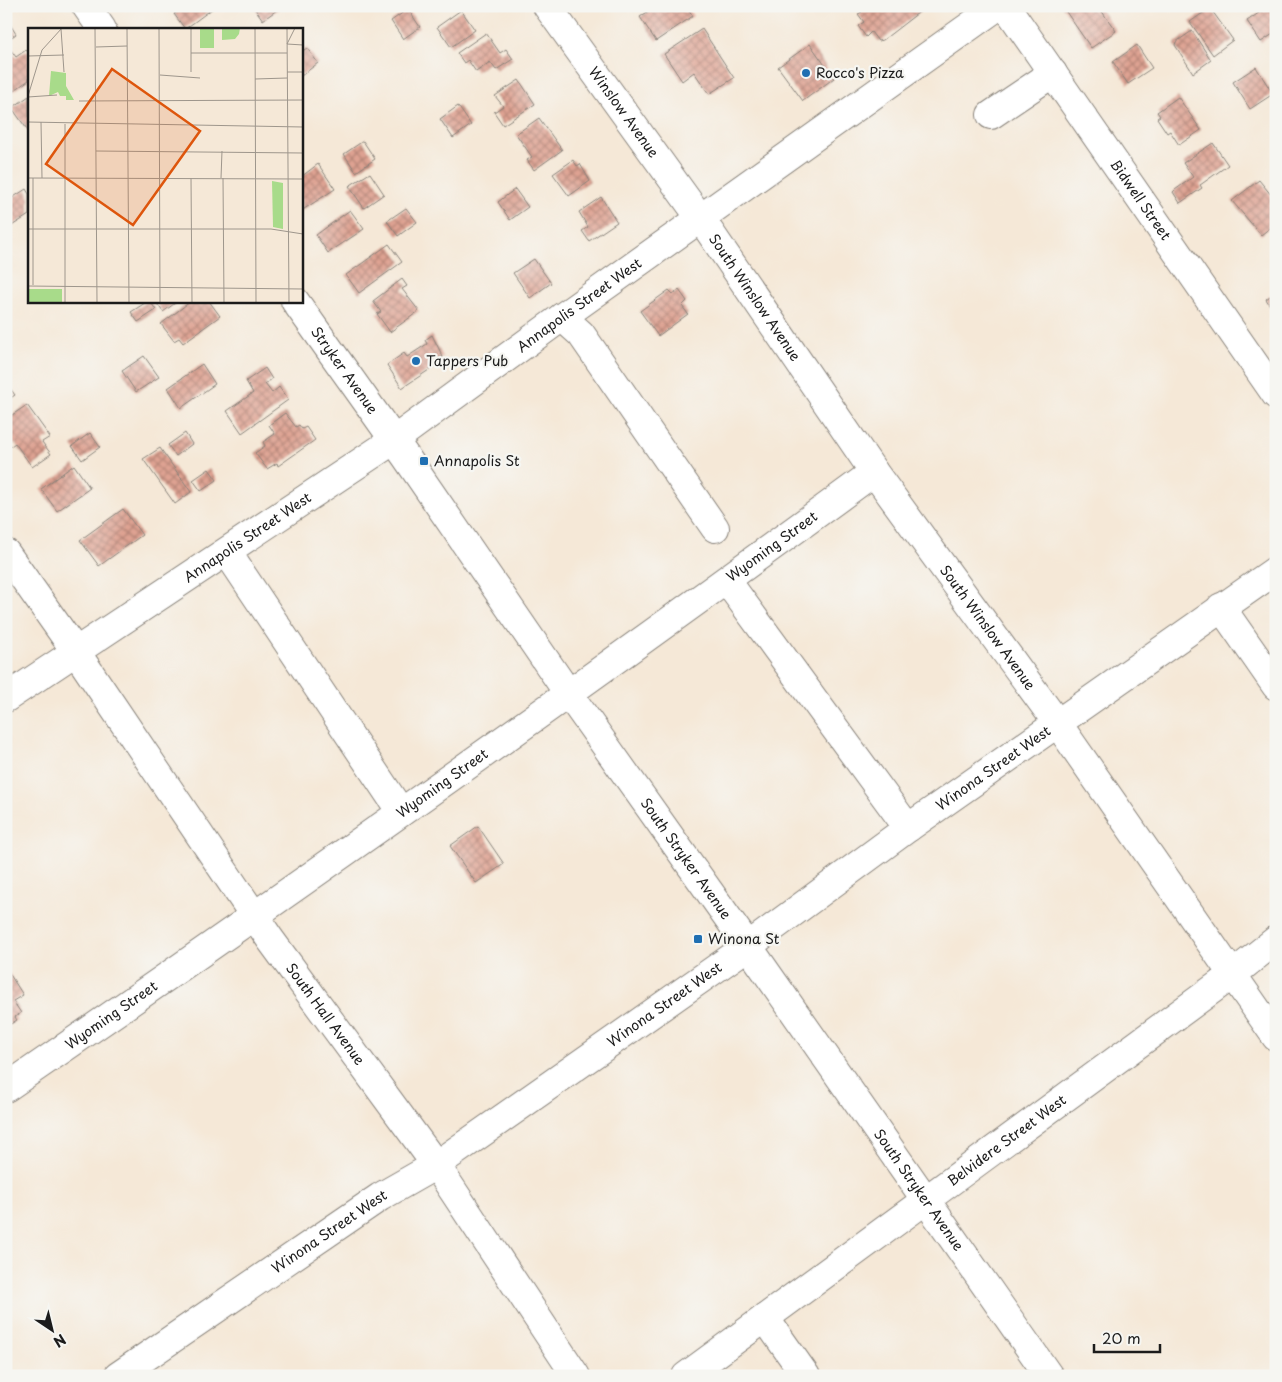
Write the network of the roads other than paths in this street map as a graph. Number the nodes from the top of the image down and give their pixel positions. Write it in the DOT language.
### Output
graph roads {
  1 [pos="86,6"];
  2 [pos="547,6"];
  3 [pos="998,6"];
  4 [pos="1006,6"];
  5 [pos="101,28"];
  6 [pos="1053,73"];
  7 [pos="991,115"];
  8 [pos="701,219"];
  9 [pos="296,302"];
  10 [pos="562,317"];
  11 [pos="1276,395"];
  12 [pos="394,440"];
  13 [pos="874,472"];
  14 [pos="714,528"];
  15 [pos="227,552"];
  16 [pos="6,553"];
  17 [pos="1276,570"];
  18 [pos="727,581"];
  19 [pos="1221,607"];
  20 [pos="76,652"];
  21 [pos="1276,686"];
  22 [pos="568,693"];
  23 [pos="6,698"];
  24 [pos="1058,724"];
  25 [pos="401,812"];
  26 [pos="908,828"];
  27 [pos="254,917"];
  28 [pos="1276,940"];
  29 [pos="748,946"];
  30 [pos="1232,975"];
  31 [pos="1276,1037"];
  32 [pos="6,1088"];
  33 [pos="436,1165"];
  34 [pos="927,1200"];
  35 [pos="765,1318"];
  36 [pos="118,1376"];
  37 [pos="576,1376"];
  38 [pos="686,1376"];
  39 [pos="806,1376"];
  40 [pos="1049,1376"];
  1 -- 5 [label="street"];
  2 -- 8 [label="street, Winslow Avenue"];
  3 -- 8 [label="street, Annapolis Street West"];
  4 -- 6 [label="street, Bidwell Street"];
  6 -- 7 [label="street"];
  6 -- 11 [label="street, Bidwell Street"];
  8 -- 10 [label="street, Annapolis Street West"];
  8 -- 13 [label="street, South Winslow Avenue"];
  9 -- 12 [label="street, Stryker Avenue"];
  10 -- 12 [label="street, Annapolis Street West"];
  10 -- 14 [label="street"];
  12 -- 15 [label="street, Annapolis Street West"];
  12 -- 22 [label="street, South Stryker Avenue"];
  13 -- 18 [label="street, Wyoming Street"];
  13 -- 24 [label="street, South Winslow Avenue"];
  15 -- 20 [label="street, Annapolis Street West"];
  15 -- 25 [label="street"];
  16 -- 20 [label="street, South Hall Avenue"];
  17 -- 19 [label="street, Winona Street West"];
  18 -- 22 [label="street, Wyoming Street"];
  18 -- 26 [label="street"];
  19 -- 21 [label="street"];
  19 -- 24 [label="street, Winona Street West"];
  20 -- 23 [label="street, Annapolis Street West"];
  20 -- 27 [label="street, South Hall Avenue"];
  22 -- 25 [label="street, Wyoming Street"];
  22 -- 29 [label="street, South Stryker Avenue"];
  24 -- 26 [label="street, Winona Street West"];
  24 -- 30 [label="street, South Winslow Avenue"];
  25 -- 27 [label="street, Wyoming Street"];
  26 -- 29 [label="street, Winona Street West"];
  27 -- 32 [label="street, Wyoming Street"];
  27 -- 33 [label="street, South Hall Avenue"];
  28 -- 30 [label="street, Belvidere Street West"];
  29 -- 33 [label="street, Winona Street West"];
  29 -- 34 [label="street, South Stryker Avenue"];
  30 -- 31 [label="street, South Winslow Avenue"];
  30 -- 34 [label="street, Belvidere Street West"];
  33 -- 36 [label="street, Winona Street West"];
  33 -- 37 [label="street, South Hall Avenue"];
  34 -- 35 [label="street, Belvidere Street West"];
  34 -- 40 [label="street, South Stryker Avenue"];
  35 -- 38 [label="street, Belvidere Street West"];
  35 -- 39 [label="street"];
}
